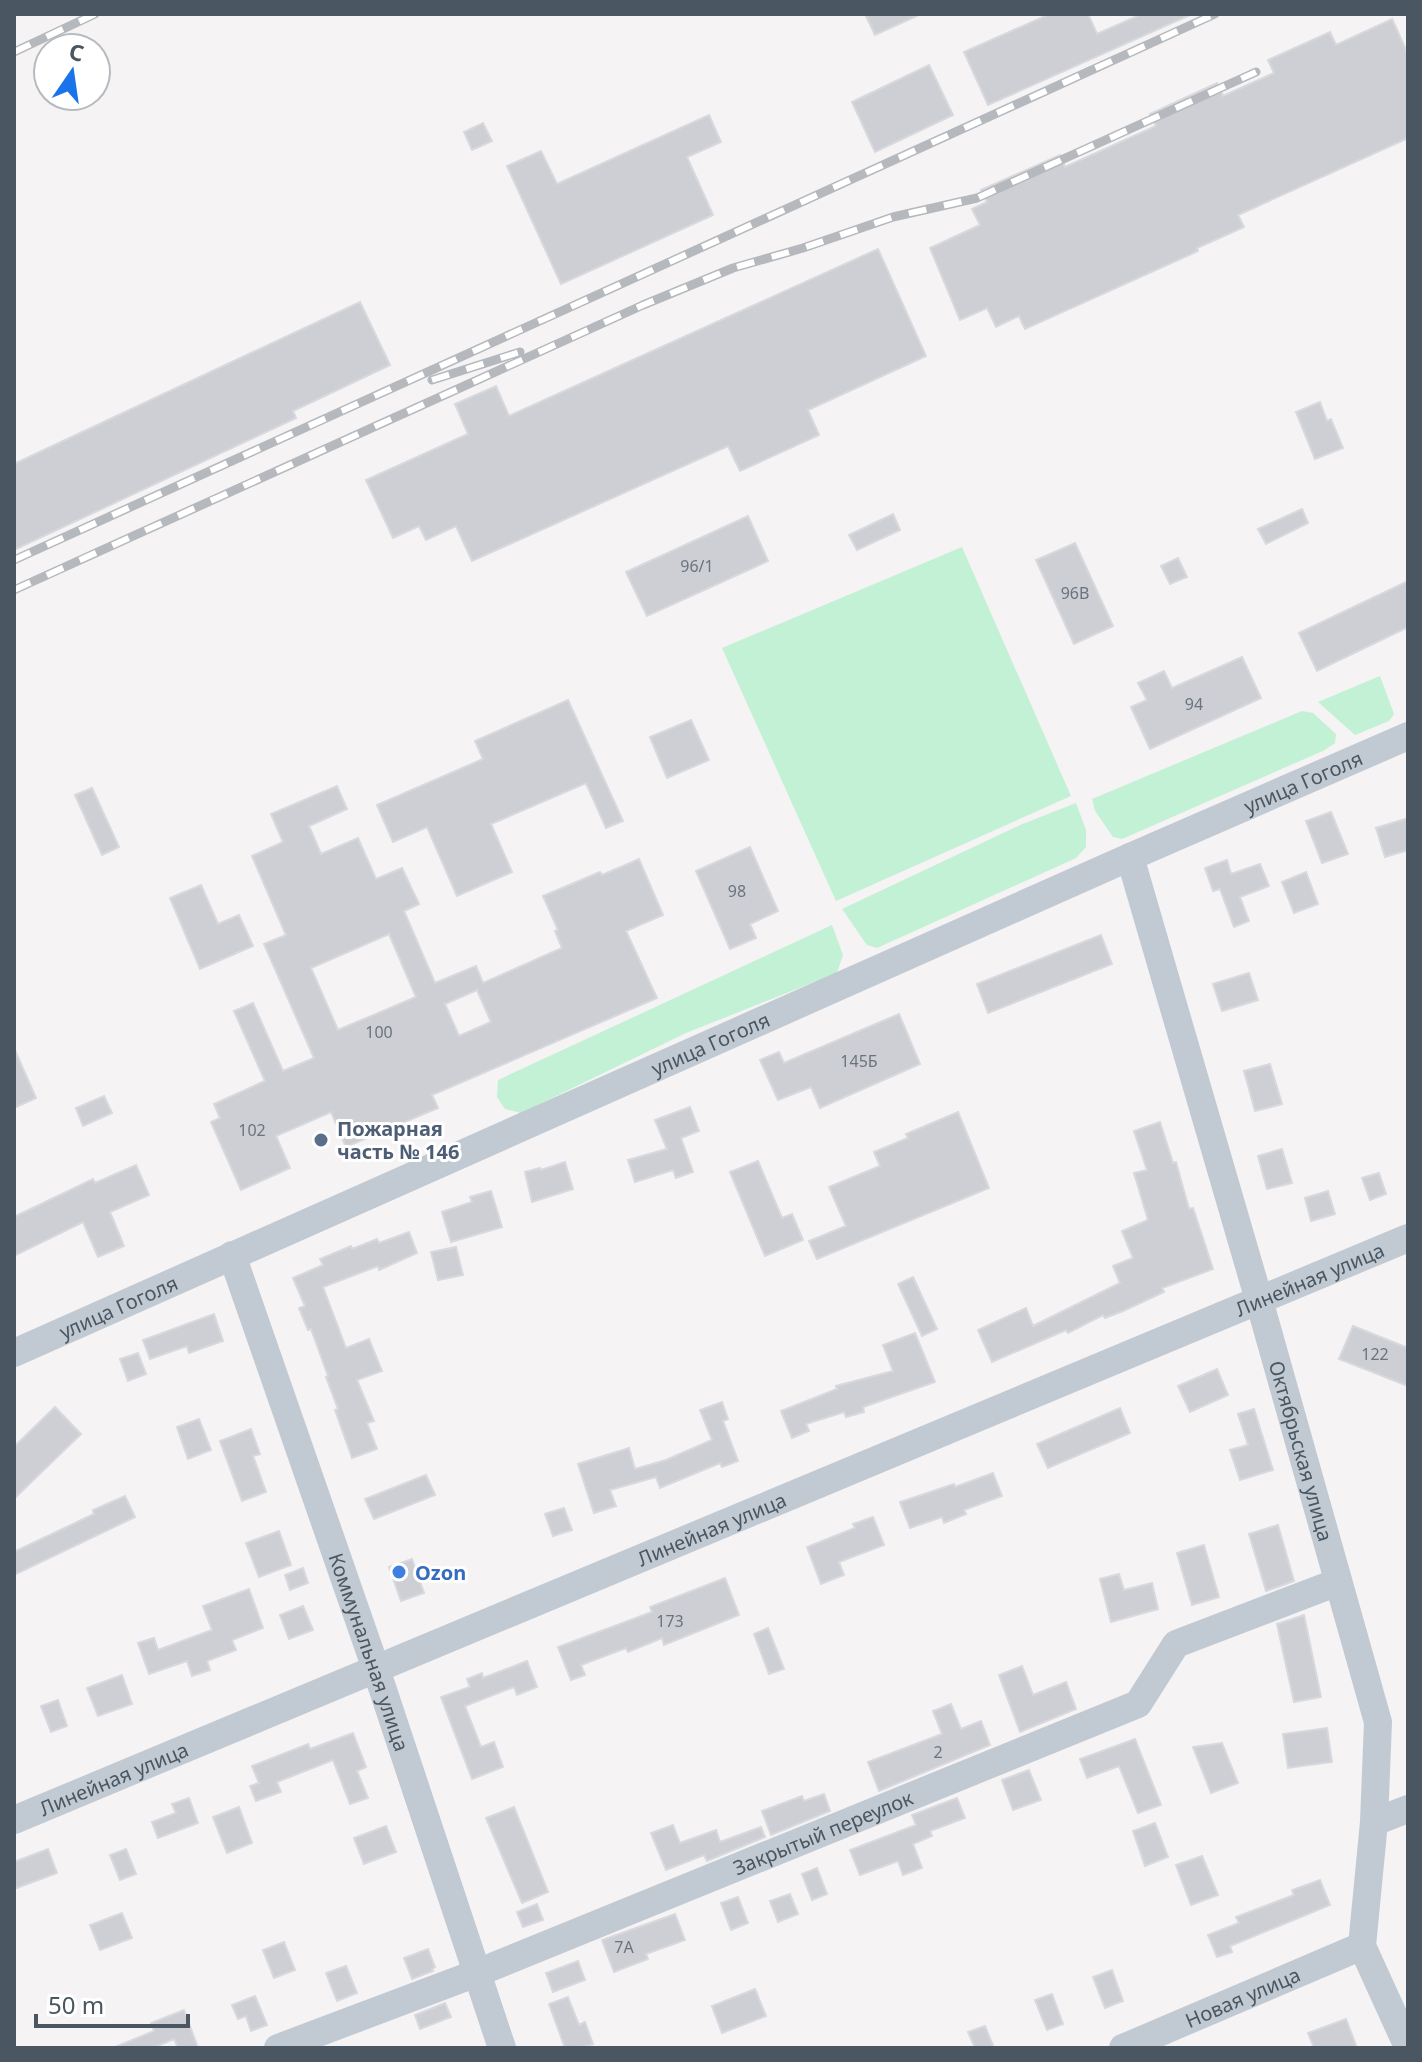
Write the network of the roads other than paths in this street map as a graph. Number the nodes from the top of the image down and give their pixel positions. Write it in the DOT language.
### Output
graph roads {
  1 [pos="1408,736"];
  2 [pos="1130,857"];
  3 [pos="1408,1238"];
  4 [pos="232,1255"];
  5 [pos="1259,1300"];
  6 [pos="14,1353"];
  7 [pos="1338,1582"];
  8 [pos="376,1669"];
  9 [pos="1408,1809"];
  10 [pos="14,1820"];
  11 [pos="1374,1822"];
  12 [pos="1362,1946"];
  13 [pos="477,1973"];
  14 [pos="1408,2047"];
  15 [pos="278,2048"];
  16 [pos="502,2048"];
  17 [pos="1123,2048"];
  1 -- 2 [label="street, улица Гоголя"];
  2 -- 4 [label="street, улица Гоголя"];
  2 -- 5 [label="street, Октябрьская улица"];
  3 -- 5 [label="street, Линейная улица"];
  4 -- 6 [label="street, улица Гоголя"];
  4 -- 8 [label="street, Коммунальная улица"];
  5 -- 7 [label="street, Октябрьская улица"];
  5 -- 8 [label="street, Линейная улица"];
  7 -- 11 [label="street, Октябрьская улица"];
  7 -- 13 [label="street, Закрытый переулок"];
  8 -- 10 [label="street, Линейная улица"];
  8 -- 13 [label="street, Коммунальная улица"];
  9 -- 11 [label="street"];
  11 -- 12 [label="street, Октябрьская улица"];
  12 -- 14 [label="street"];
  12 -- 17 [label="street, Новая улица"];
  13 -- 15 [label="street, Закрытый переулок"];
  13 -- 16 [label="street, Коммунальная улица"];
}
